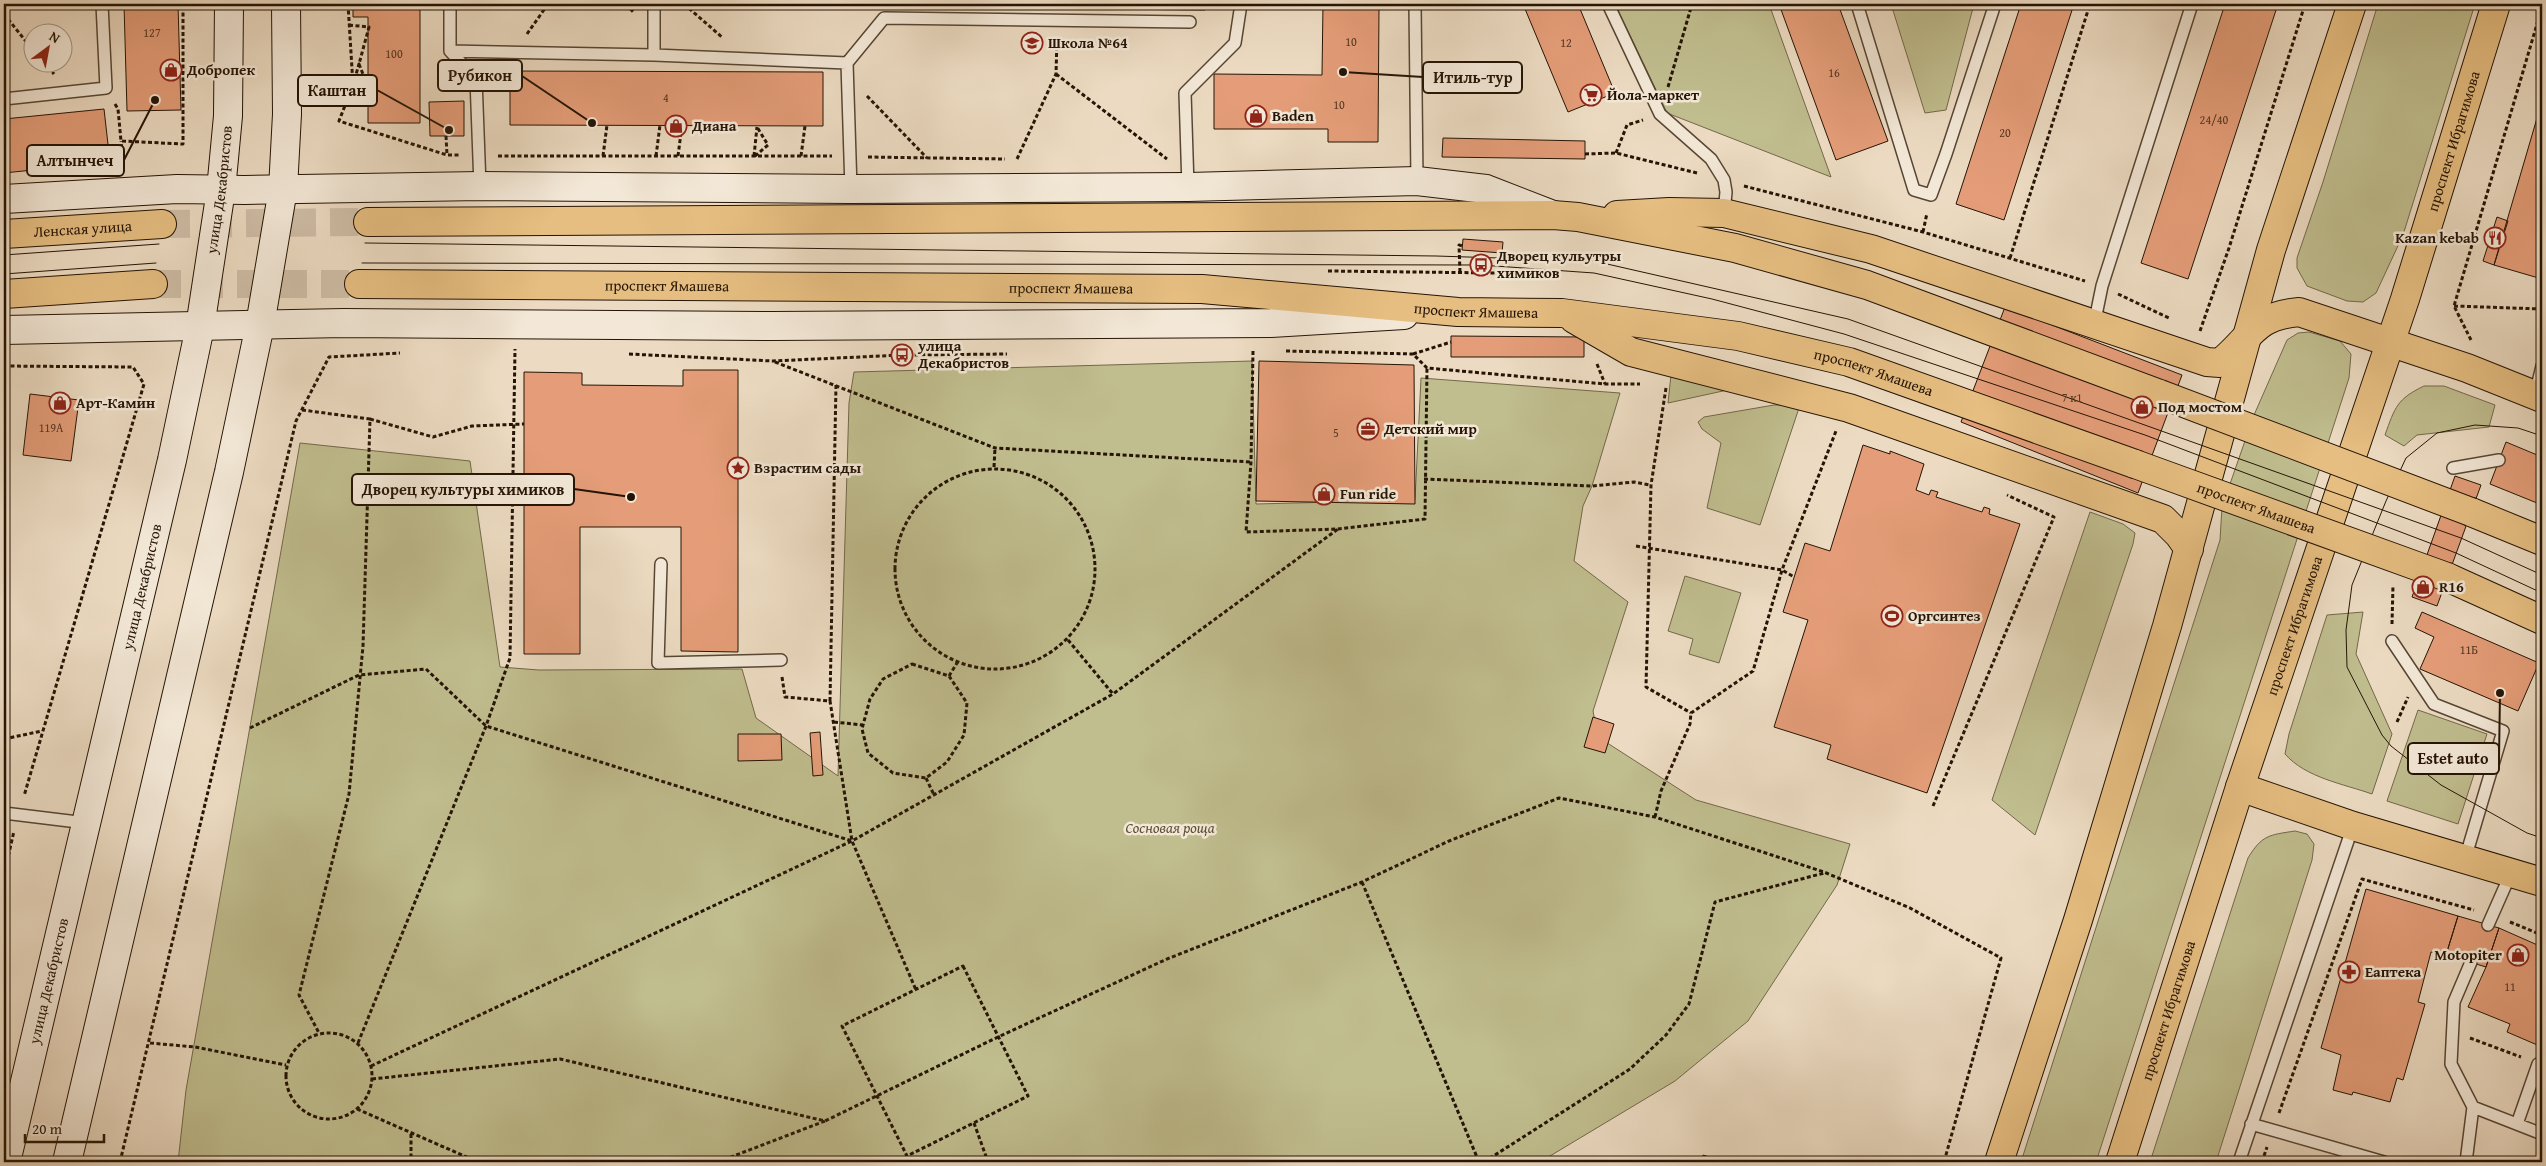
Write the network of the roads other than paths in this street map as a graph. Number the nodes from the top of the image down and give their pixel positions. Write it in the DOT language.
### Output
graph roads {
  1 [pos="102,4"];
  2 [pos="229,4"];
  3 [pos="286,4"];
  4 [pos="450,4"];
  5 [pos="654,4"];
  6 [pos="1241,4"];
  7 [pos="1415,4"];
  8 [pos="1608,4"];
  9 [pos="1857,4"];
  10 [pos="1995,4"];
  11 [pos="2192,4"];
  12 [pos="2352,4"];
  13 [pos="2496,4"];
  14 [pos="1190,22"];
  15 [pos="450,51"];
  16 [pos="654,55"];
  17 [pos="847,63"];
  18 [pos="4,99"];
  19 [pos="1417,181"];
  20 [pos="480,186"];
  21 [pos="1188,188"];
  22 [pos="283,189"];
  23 [pos="851,189"];
  24 [pos="222,190"];
  25 [pos="4,199"];
  26 [pos="1724,213"];
  27 [pos="1565,216"];
  28 [pos="368,222"];
  29 [pos="162,224"];
  30 [pos="4,234"];
  31 [pos="153,284"];
  32 [pos="359,284"];
  33 [pos="4,294"];
  34 [pos="1458,312"];
  35 [pos="1562,313"];
  36 [pos="260,325"];
  37 [pos="2094,325"];
  38 [pos="200,327"];
  39 [pos="4,330"];
  40 [pos="2247,337"];
  41 [pos="2390,342"];
  42 [pos="2542,366"];
  43 [pos="2538,396"];
  44 [pos="2499,460"];
  45 [pos="2453,468"];
  46 [pos="2542,541"];
  47 [pos="2189,549"];
  48 [pos="661,564"];
  49 [pos="2542,620"];
  50 [pos="2392,640"];
  51 [pos="781,660"];
  52 [pos="2240,787"];
  53 [pos="4,813"];
  54 [pos="86,824"];
  55 [pos="2353,826"];
  56 [pos="2465,859"];
  57 [pos="2511,873"];
  58 [pos="2542,882"];
  59 [pos="2490,920"];
  60 [pos="2471,962"];
  61 [pos="2538,1064"];
  62 [pos="2473,1107"];
  63 [pos="2251,1124"];
  64 [pos="2517,1124"];
  65 [pos="2542,1134"];
  66 [pos="6,1162"];
  67 [pos="67,1162"];
  68 [pos="1999,1162"];
  69 [pos="2120,1162"];
  70 [pos="2239,1162"];
  71 [pos="2384,1162"];
  72 [pos="2466,1162"];
  1 -- 18 [label="lane"];
  2 -- 24 [label="main road, улица Декабристов"];
  3 -- 22 [label="main road"];
  4 -- 15 [label="lane"];
  5 -- 16 [label="lane"];
  6 -- 21 [label="lane"];
  7 -- 19 [label="lane"];
  8 -- 26 [label="lane"];
  9 -- 10 [label="lane"];
  11 -- 37 [label="lane"];
  12 -- 40 [label="main road"];
  13 -- 41 [label="main road, проспект Ибрагимова"];
  14 -- 17 [label="lane"];
  15 -- 16 [label="lane"];
  15 -- 20 [label="lane"];
  16 -- 17 [label="lane"];
  17 -- 23 [label="lane"];
  19 -- 21 [label="main road"];
  19 -- 27 [label="main road"];
  20 -- 22 [label="main road"];
  20 -- 23 [label="main road"];
  21 -- 23 [label="main road"];
  22 -- 24 [label="main road"];
  22 -- 36 [label="main road"];
  24 -- 25 [label="main road"];
  24 -- 38 [label="main road, улица Декабристов"];
  26 -- 27 [label="main road"];
  26 -- 37 [label="main road"];
  27 -- 28 [label="main road"];
  27 -- 46 [label="main road, bridge"];
  29 -- 30 [label="main road, Ленская улица"];
  31 -- 33 [label="main road"];
  32 -- 34 [label="main road, проспект Ямашева"];
  34 -- 35 [label="main road, проспект Ямашева"];
  34 -- 36 [label="main road"];
  35 -- 47 [label="main road"];
  35 -- 49 [label="main road, проспект Ямашева, bridge"];
  36 -- 38 [label="main road"];
  36 -- 67 [label="main road"];
  37 -- 40 [label="main road"];
  38 -- 39 [label="main road"];
  38 -- 54 [label="main road, улица Декабристов"];
  40 -- 41 [label="main road"];
  40 -- 47 [label="main road"];
  41 -- 43 [label="main road"];
  41 -- 52 [label="main road, проспект Ибрагимова"];
  42 -- 43 [label="lane"];
  44 -- 45 [label="lane"];
  47 -- 68 [label="main road"];
  48 -- 51 [label="lane"];
  50 -- 56 [label="lane"];
  52 -- 55 [label="main road"];
  52 -- 69 [label="main road, проспект Ибрагимова"];
  53 -- 54 [label="lane"];
  54 -- 66 [label="main road, улица Декабристов"];
  55 -- 56 [label="main road"];
  55 -- 63 [label="lane"];
  56 -- 57 [label="main road"];
  57 -- 58 [label="main road"];
  57 -- 59 [label="lane"];
  60 -- 62 [label="lane"];
  61 -- 64 [label="lane"];
  62 -- 64 [label="lane"];
  62 -- 72 [label="lane"];
  63 -- 70 [label="lane"];
  63 -- 71 [label="lane"];
  64 -- 65 [label="lane"];
}
